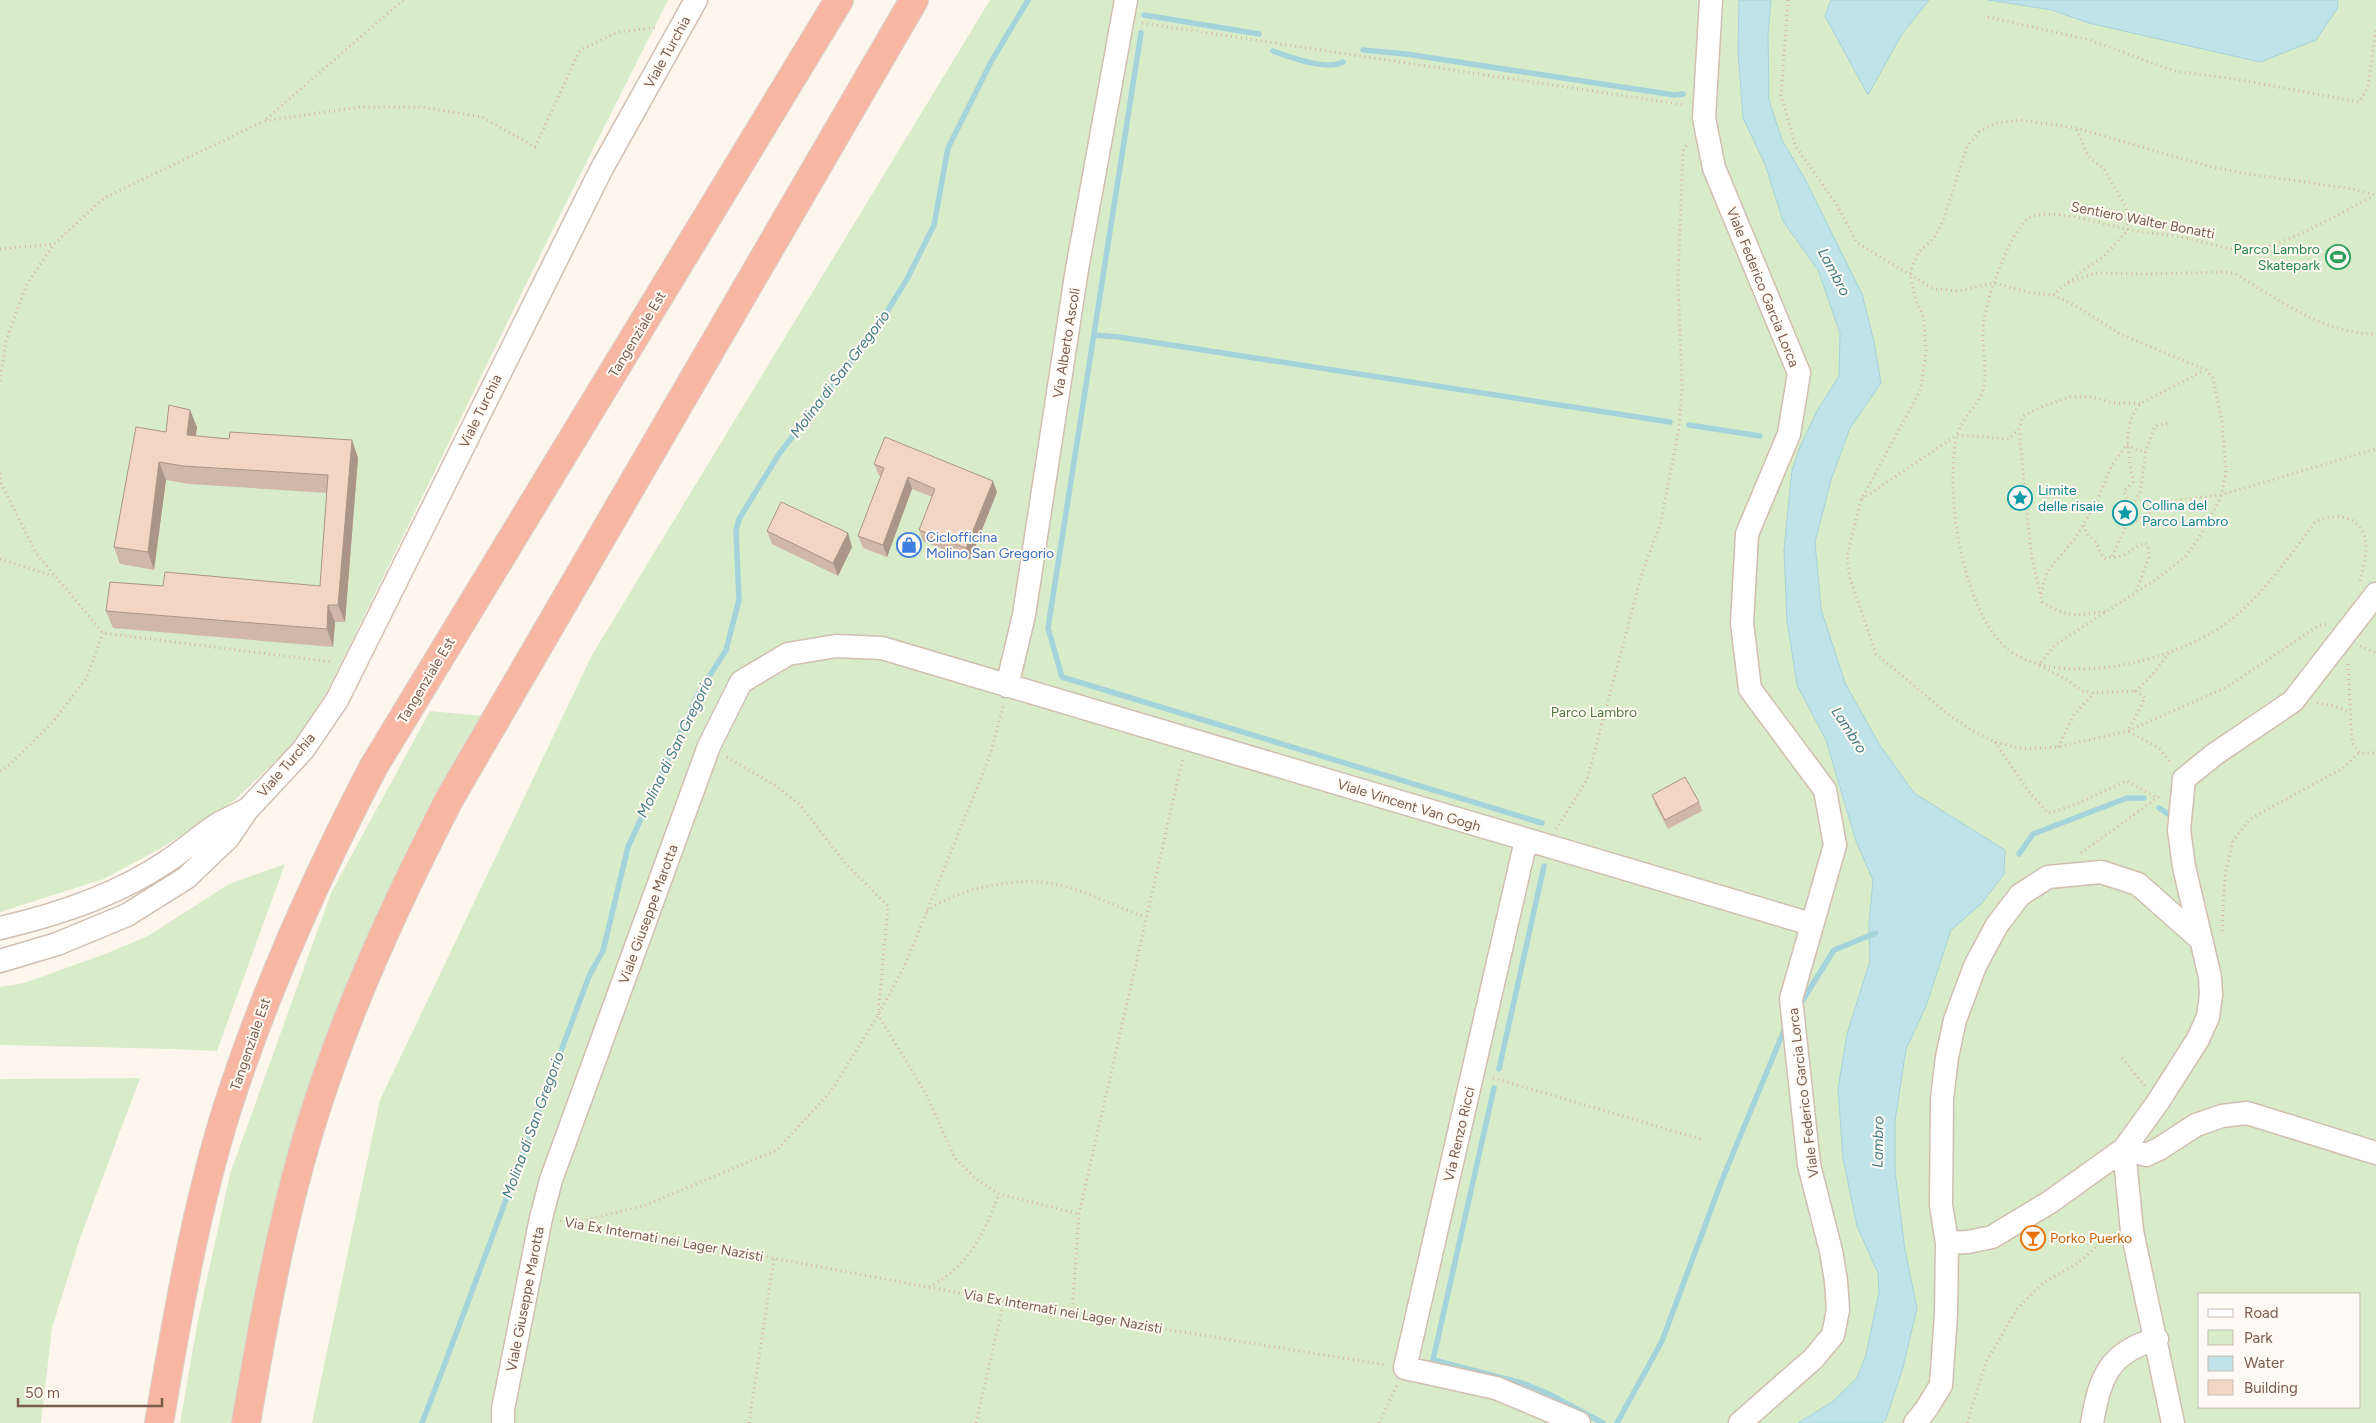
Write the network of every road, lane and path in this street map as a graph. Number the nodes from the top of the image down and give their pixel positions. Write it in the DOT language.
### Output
graph roads {
  1 [pos="403,0"];
  2 [pos="839,0"];
  3 [pos="914,0"];
  4 [pos="1711,0"];
  5 [pos="1788,0"];
  6 [pos="691,8"];
  7 [pos="1124,10"];
  8 [pos="1988,18"];
  9 [pos="2376,29"];
  10 [pos="1704,113"];
  11 [pos="264,121"];
  12 [pos="2076,128"];
  13 [pos="2375,195"];
  14 [pos="2128,230"];
  15 [pos="54,244"];
  16 [pos="0,249"];
  17 [pos="1910,276"];
  18 [pos="1994,283"];
  19 [pos="2068,283"];
  20 [pos="2054,295"];
  21 [pos="2376,334"];
  22 [pos="2206,370"];
  23 [pos="0,381"];
  24 [pos="2140,403"];
  25 [pos="2169,423"];
  26 [pos="2019,428"];
  27 [pos="1957,434"];
  28 [pos="2126,445"];
  29 [pos="2376,449"];
  30 [pos="2146,450"];
  31 [pos="0,472"];
  32 [pos="2222,495"];
  33 [pos="1861,500"];
  34 [pos="2130,508"];
  35 [pos="2126,522"];
  36 [pos="2084,524"];
  37 [pos="2087,536"];
  38 [pos="2076,537"];
  39 [pos="2112,556"];
  40 [pos="0,559"];
  41 [pos="54,576"];
  42 [pos="2367,590"];
  43 [pos="2135,593"];
  44 [pos="2041,595"];
  45 [pos="2108,611"];
  46 [pos="2349,631"];
  47 [pos="103,632"];
  48 [pos="2170,652"];
  49 [pos="2039,664"];
  50 [pos="354,665"];
  51 [pos="1007,686"];
  52 [pos="2136,691"];
  53 [pos="2094,693"];
  54 [pos="2293,701"];
  55 [pos="2349,712"];
  56 [pos="2128,730"];
  57 [pos="1187,739"];
  58 [pos="1994,742"];
  59 [pos="709,746"];
  60 [pos="2058,747"];
  61 [pos="2359,753"];
  62 [pos="2376,753"];
  63 [pos="0,771"];
  64 [pos="2184,779"];
  65 [pos="2158,798"];
  66 [pos="247,810"];
  67 [pos="1535,843"];
  68 [pos="2079,854"];
  69 [pos="926,912"];
  70 [pos="1145,917"];
  71 [pos="1811,924"];
  72 [pos="0,928"];
  73 [pos="2222,937"];
  74 [pos="2200,939"];
  75 [pos="0,961"];
  76 [pos="878,1015"];
  77 [pos="2122,1058"];
  78 [pos="1473,1072"];
  79 [pos="2158,1102"];
  80 [pos="1701,1139"];
  81 [pos="2124,1149"];
  82 [pos="2376,1153"];
  83 [pos="999,1194"];
  84 [pos="1078,1214"];
  85 [pos="541,1218"];
  86 [pos="2131,1220"];
  87 [pos="575,1222"];
  88 [pos="1947,1243"];
  89 [pos="774,1258"];
  90 [pos="928,1287"];
  91 [pos="1004,1301"];
  92 [pos="1072,1314"];
  93 [pos="2157,1339"];
  94 [pos="1405,1368"];
  95 [pos="159,1423"];
  96 [pos="246,1423"];
  97 [pos="503,1423"];
  98 [pos="749,1423"];
  99 [pos="976,1423"];
  100 [pos="1379,1423"];
  101 [pos="1579,1423"];
  102 [pos="1740,1423"];
  103 [pos="1915,1423"];
  104 [pos="1967,1423"];
  105 [pos="2092,1423"];
  106 [pos="2173,1423"];
  1 -- 11 [label="path"];
  2 -- 95 [label="highway, Tangenziale Est"];
  3 -- 96 [label="highway"];
  4 -- 10 [label="street, Viale Federico Garcia Lorca"];
  5 -- 17 [label="path"];
  6 -- 11 [label="path"];
  6 -- 50 [label="street, Viale Turchia"];
  7 -- 10 [label="path"];
  7 -- 51 [label="street, Via Alberto Ascoli"];
  8 -- 9 [label="path"];
  10 -- 67 [label="path"];
  10 -- 71 [label="street, Viale Federico Garcia Lorca"];
  11 -- 15 [label="path"];
  12 -- 13 [label="path"];
  12 -- 14 [label="path"];
  12 -- 17 [label="path"];
  13 -- 14 [label="path, Sentiero Walter Bonatti"];
  14 -- 18 [label="path, Sentiero Walter Bonatti"];
  14 -- 19 [label="path"];
  15 -- 16 [label="path"];
  15 -- 23 [label="path"];
  17 -- 18 [label="path"];
  17 -- 33 [label="path"];
  18 -- 20 [label="path"];
  18 -- 27 [label="path"];
  19 -- 20 [label="path"];
  19 -- 21 [label="path"];
  20 -- 22 [label="path"];
  22 -- 24 [label="path"];
  22 -- 32 [label="path"];
  24 -- 26 [label="path"];
  24 -- 28 [label="path"];
  25 -- 30 [label="path"];
  26 -- 27 [label="path"];
  26 -- 44 [label="path"];
  27 -- 33 [label="path"];
  27 -- 49 [label="path"];
  28 -- 30 [label="path"];
  28 -- 34 [label="path"];
  28 -- 36 [label="path"];
  29 -- 32 [label="path"];
  30 -- 34 [label="path"];
  31 -- 41 [label="path"];
  32 -- 35 [label="path"];
  32 -- 43 [label="path"];
  33 -- 58 [label="path"];
  34 -- 35 [label="path"];
  35 -- 39 [label="path"];
  36 -- 37 [label="path"];
  36 -- 38 [label="path"];
  37 -- 38 [label="path"];
  37 -- 39 [label="path"];
  38 -- 44 [label="path"];
  39 -- 43 [label="path"];
  40 -- 41 [label="path"];
  41 -- 47 [label="path"];
  42 -- 46 [label="street"];
  42 -- 48 [label="path"];
  43 -- 45 [label="path"];
  44 -- 45 [label="path"];
  45 -- 49 [label="path"];
  46 -- 54 [label="street"];
  46 -- 55 [label="path"];
  46 -- 56 [label="path"];
  47 -- 50 [label="path"];
  47 -- 63 [label="path"];
  48 -- 49 [label="path"];
  48 -- 52 [label="path"];
  49 -- 53 [label="path"];
  50 -- 66 [label="street, Viale Turchia"];
  51 -- 57 [label="street, Viale Vincent Van Gogh"];
  51 -- 59 [label="street, Viale Giuseppe Marotta"];
  51 -- 69 [label="path"];
  52 -- 53 [label="path"];
  52 -- 56 [label="path"];
  53 -- 60 [label="path"];
  54 -- 55 [label="path"];
  54 -- 64 [label="street"];
  55 -- 61 [label="path"];
  56 -- 60 [label="path"];
  56 -- 64 [label="path"];
  57 -- 67 [label="street, Viale Vincent Van Gogh"];
  57 -- 70 [label="path"];
  58 -- 60 [label="path"];
  58 -- 65 [label="path"];
  59 -- 76 [label="path"];
  59 -- 85 [label="street, Viale Giuseppe Marotta"];
  61 -- 62 [label="path"];
  61 -- 73 [label="path"];
  64 -- 65 [label="path"];
  64 -- 74 [label="street"];
  65 -- 68 [label="path"];
  66 -- 72 [label="street, Viale Turchia"];
  66 -- 75 [label="street, Viale Turchia"];
  67 -- 71 [label="street, Viale Vincent Van Gogh"];
  67 -- 78 [label="street, Via Renzo Ricci"];
  69 -- 70 [label="path"];
  69 -- 76 [label="path"];
  70 -- 84 [label="path"];
  71 -- 102 [label="street, Viale Federico Garcia Lorca"];
  74 -- 79 [label="street"];
  74 -- 88 [label="street"];
  76 -- 83 [label="path"];
  76 -- 87 [label="path"];
  77 -- 79 [label="path"];
  78 -- 80 [label="path"];
  78 -- 94 [label="street, Via Renzo Ricci"];
  79 -- 81 [label="street"];
  81 -- 82 [label="street"];
  81 -- 86 [label="street"];
  81 -- 88 [label="street"];
  83 -- 84 [label="path"];
  83 -- 90 [label="path"];
  84 -- 92 [label="path"];
  85 -- 87 [label="path, Via Ex Internati nei Lager Nazisti"];
  85 -- 97 [label="street, Viale Giuseppe Marotta"];
  86 -- 93 [label="street"];
  86 -- 104 [label="path"];
  87 -- 89 [label="path, Via Ex Internati nei Lager Nazisti"];
  88 -- 103 [label="street"];
  89 -- 90 [label="path, Via Ex Internati nei Lager Nazisti"];
  89 -- 98 [label="path"];
  90 -- 91 [label="path, Via Ex Internati nei Lager Nazisti"];
  91 -- 92 [label="path, Via Ex Internati nei Lager Nazisti"];
  91 -- 99 [label="path"];
  92 -- 94 [label="path, Via Ex Internati nei Lager Nazisti"];
  93 -- 105 [label="street"];
  93 -- 106 [label="street"];
  94 -- 100 [label="path"];
  94 -- 101 [label="street"];
}
